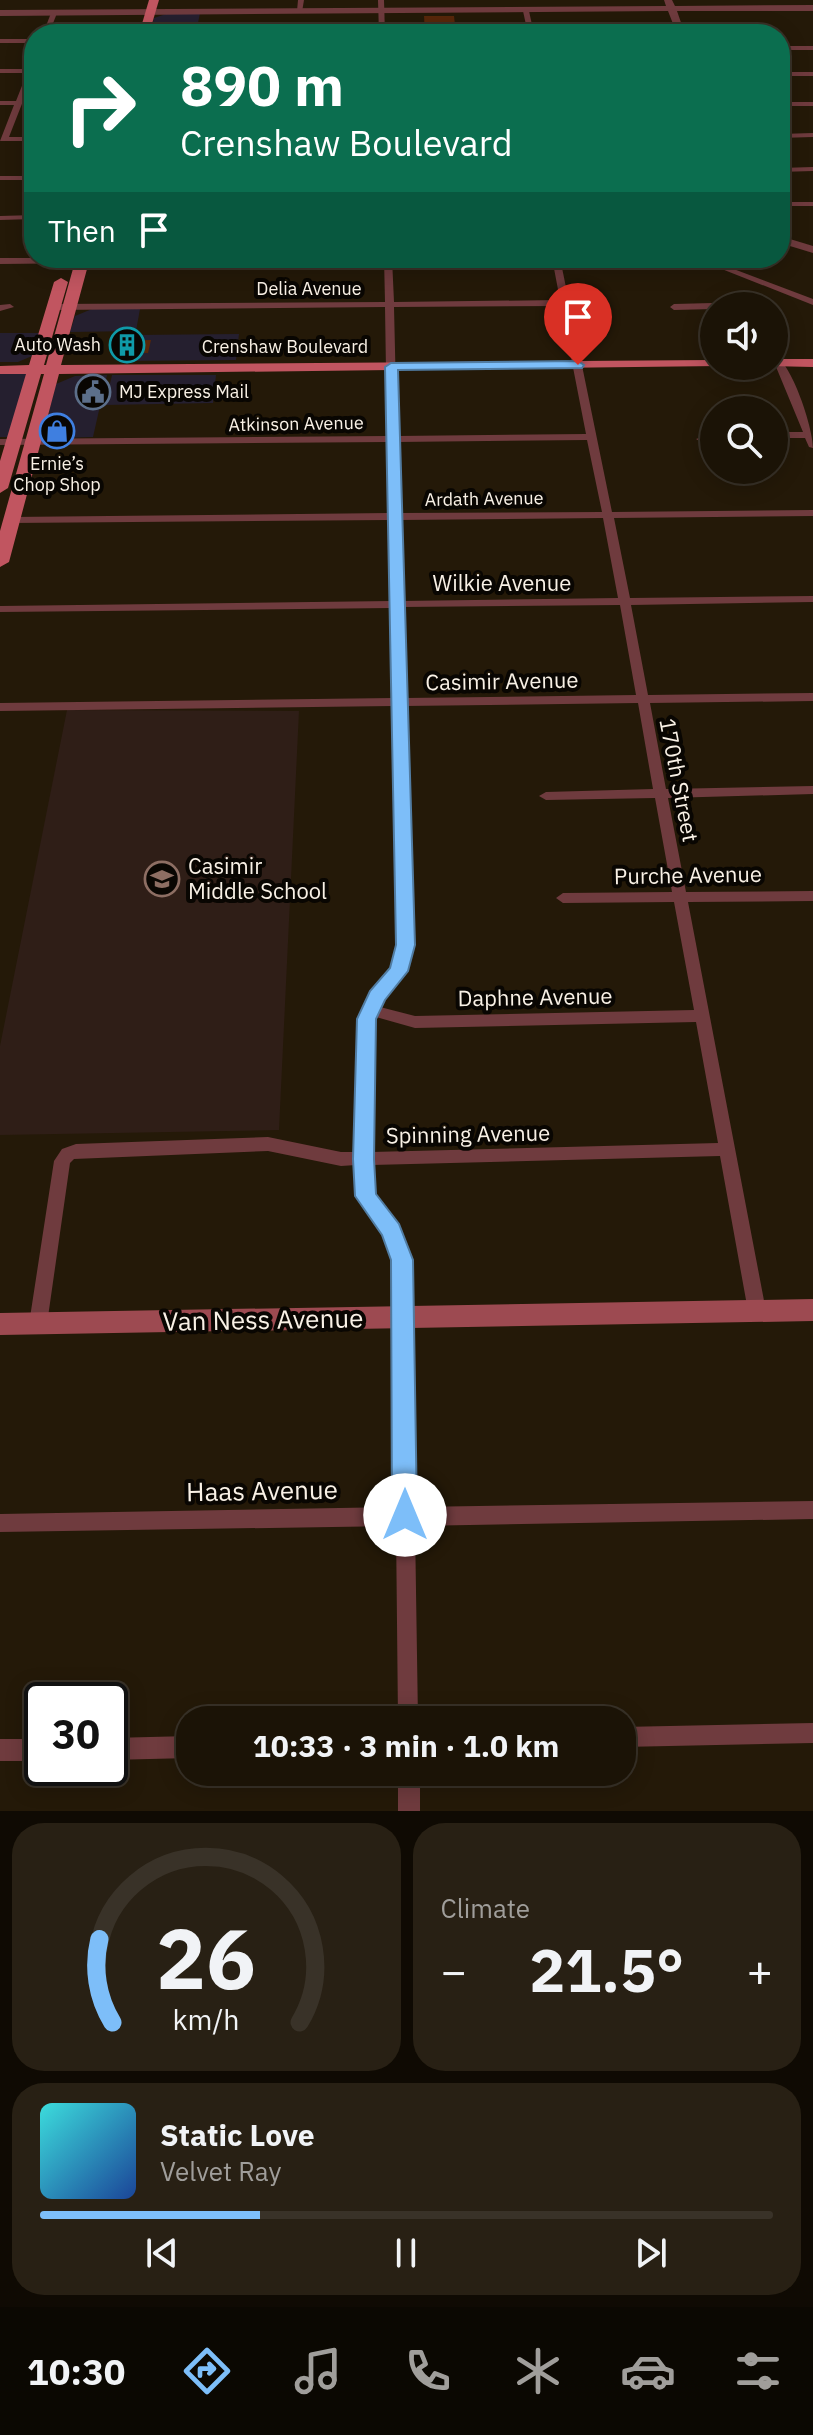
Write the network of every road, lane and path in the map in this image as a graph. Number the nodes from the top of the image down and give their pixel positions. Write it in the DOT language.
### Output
graph roads {
  1 [pos="142,0"];
  2 [pos="154,0"];
  3 [pos="301,0"];
  4 [pos="381,0"];
  5 [pos="669,4"];
  6 [pos="813,8"];
  7 [pos="300,11"];
  8 [pos="381,11"];
  9 [pos="526,11"];
  10 [pos="144,12"];
  11 [pos="0,13"];
  12 [pos="54,13"];
  13 [pos="50,24"];
  14 [pos="137,24"];
  15 [pos="144,24"];
  16 [pos="382,24"];
  17 [pos="529,24"];
  18 [pos="677,24"];
  19 [pos="0,41"];
  20 [pos="24,41"];
  21 [pos="790,48"];
  22 [pos="813,48"];
  23 [pos="24,68"];
  24 [pos="0,71"];
  25 [pos="790,74"];
  26 [pos="813,74"];
  27 [pos="24,89"];
  28 [pos="0,103"];
  29 [pos="18,103"];
  30 [pos="790,104"];
  31 [pos="813,104"];
  32 [pos="813,135"];
  33 [pos="790,136"];
  34 [pos="2,139"];
  35 [pos="24,139"];
  36 [pos="813,169"];
  37 [pos="790,170"];
  38 [pos="0,178"];
  39 [pos="24,178"];
  40 [pos="790,204"];
  41 [pos="813,204"];
  42 [pos="24,217"];
  43 [pos="0,218"];
  44 [pos="790,242"];
  45 [pos="810,247"];
  46 [pos="24,260"];
  47 [pos="0,261"];
  48 [pos="73,268"];
  49 [pos="388,268"];
  50 [pos="558,268"];
  51 [pos="723,268"];
  52 [pos="746,292"];
  53 [pos="788,299"];
  54 [pos="700,302"];
  55 [pos="813,302"];
  56 [pos="565,303"];
  57 [pos="390,304"];
  58 [pos="62,307"];
  59 [pos="674,307"];
  60 [pos="788,362"];
  61 [pos="813,363"];
  62 [pos="700,364"];
  63 [pos="578,365"];
  64 [pos="391,367"];
  65 [pos="53,369"];
  66 [pos="0,370"];
  67 [pos="35,370"];
  68 [pos="784,380"];
  69 [pos="592,437"];
  70 [pos="788,437"];
  71 [pos="392,440"];
  72 [pos="811,440"];
  73 [pos="6,442"];
  74 [pos="34,442"];
  75 [pos="0,488"];
  76 [pos="813,513"];
  77 [pos="607,514"];
  78 [pos="395,518"];
  79 [pos="11,520"];
  80 [pos="0,562"];
  81 [pos="813,599"];
  82 [pos="625,602"];
  83 [pos="396,603"];
  84 [pos="0,609"];
  85 [pos="813,697"];
  86 [pos="643,699"];
  87 [pos="400,702"];
  88 [pos="0,707"];
  89 [pos="813,790"];
  90 [pos="661,792"];
  91 [pos="546,796"];
  92 [pos="813,896"];
  93 [pos="680,897"];
  94 [pos="563,898"];
  95 [pos="370,1010"];
  96 [pos="702,1016"];
  97 [pos="728,1149"];
  98 [pos="363,1159"];
  99 [pos="813,1310"];
  100 [pos="757,1311"];
  101 [pos="403,1317"];
  102 [pos="0,1324"];
  103 [pos="38,1324"];
  104 [pos="813,1510"];
  105 [pos="405,1515"];
  106 [pos="0,1523"];
  107 [pos="408,1706"];
  108 [pos="813,1733"];
  109 [pos="636,1737"];
  110 [pos="176,1747"];
  111 [pos="128,1749"];
  112 [pos="0,1750"];
  113 [pos="24,1750"];
  114 [pos="409,1786"];
  115 [pos="409,1811"];
  1 -- 10 [label="main road"];
  2 -- 10 [label="main road"];
  3 -- 7 [label="street"];
  4 -- 8 [label="street"];
  5 -- 6 [label="street"];
  5 -- 9 [label="street"];
  5 -- 18 [label="street"];
  7 -- 8 [label="street"];
  7 -- 10 [label="street"];
  8 -- 9 [label="street"];
  8 -- 16 [label="street"];
  9 -- 17 [label="street"];
  10 -- 12 [label="street"];
  10 -- 14 [label="main road"];
  10 -- 15 [label="main road"];
  11 -- 12 [label="street"];
  12 -- 13 [label="street"];
  19 -- 20 [label="street"];
  21 -- 22 [label="street"];
  23 -- 24 [label="street"];
  25 -- 26 [label="street"];
  27 -- 29 [label="street"];
  28 -- 29 [label="street"];
  29 -- 34 [label="street"];
  30 -- 31 [label="street"];
  32 -- 33 [label="street"];
  34 -- 35 [label="street"];
  36 -- 37 [label="street"];
  38 -- 39 [label="street"];
  40 -- 41 [label="street"];
  42 -- 43 [label="street"];
  44 -- 45 [label="street"];
  46 -- 47 [label="street"];
  48 -- 58 [label="main road"];
  49 -- 57 [label="street"];
  50 -- 56 [label="street, 170th Street"];
  51 -- 52 [label="street"];
  53 -- 55 [label="street"];
  54 -- 59 [label="street"];
  56 -- 57 [label="street, Delia Avenue"];
  56 -- 63 [label="street, 170th Street"];
  57 -- 58 [label="street, Delia Avenue"];
  57 -- 64 [label="street"];
  58 -- 65 [label="main road"];
  58 -- 67 [label="main road"];
  60 -- 61 [label="main road"];
  62 -- 63 [label="main road, Crenshaw Boulevard"];
  63 -- 64 [label="main road, Crenshaw Boulevard"];
  63 -- 69 [label="street, 170th Street"];
  64 -- 65 [label="main road, Crenshaw Boulevard"];
  64 -- 71 [label="street"];
  65 -- 67 [label="main road, Crenshaw Boulevard"];
  65 -- 74 [label="main road"];
  66 -- 67 [label="main road, Crenshaw Boulevard"];
  67 -- 73 [label="main road"];
  68 -- 72 [label="street"];
  69 -- 71 [label="street, Atkinson Avenue"];
  69 -- 77 [label="street, 170th Street"];
  70 -- 72 [label="street"];
  71 -- 74 [label="street, Atkinson Avenue"];
  71 -- 78 [label="street"];
  73 -- 74 [label="street, Atkinson Avenue"];
  73 -- 75 [label="main road"];
  74 -- 79 [label="main road"];
  76 -- 77 [label="street, Ardath Avenue"];
  77 -- 78 [label="street, Ardath Avenue"];
  77 -- 82 [label="street, 170th Street"];
  78 -- 79 [label="street, Ardath Avenue"];
  78 -- 83 [label="street"];
  79 -- 80 [label="main road"];
  81 -- 82 [label="street, Wilkie Avenue"];
  82 -- 83 [label="street, Wilkie Avenue"];
  82 -- 86 [label="street, 170th Street"];
  83 -- 84 [label="street, Wilkie Avenue"];
  83 -- 87 [label="street"];
  85 -- 86 [label="street, Casimir Avenue"];
  86 -- 87 [label="street, Casimir Avenue"];
  86 -- 90 [label="street, 170th Street"];
  87 -- 88 [label="street, Casimir Avenue"];
  87 -- 95 [label="street"];
  89 -- 90 [label="street"];
  90 -- 91 [label="street"];
  90 -- 93 [label="street, 170th Street"];
  92 -- 93 [label="street, Purche Avenue"];
  93 -- 94 [label="street, Purche Avenue"];
  93 -- 96 [label="street, 170th Street"];
  95 -- 96 [label="street, Daphne Avenue"];
  95 -- 98 [label="street"];
  96 -- 97 [label="street, 170th Street"];
  97 -- 98 [label="street, Spinning Avenue"];
  97 -- 100 [label="street, 170th Street"];
  98 -- 101 [label="street"];
  98 -- 103 [label="street, Spinning Avenue"];
  99 -- 100 [label="main road, Van Ness Avenue"];
  100 -- 101 [label="main road, Van Ness Avenue"];
  101 -- 103 [label="main road, Van Ness Avenue"];
  101 -- 105 [label="street"];
  102 -- 103 [label="main road, Van Ness Avenue"];
  104 -- 105 [label="street, Haas Avenue"];
  105 -- 106 [label="street, Haas Avenue"];
  105 -- 107 [label="street"];
  108 -- 109 [label="street"];
  110 -- 111 [label="street"];
  112 -- 113 [label="street"];
  114 -- 115 [label="street"];
}
